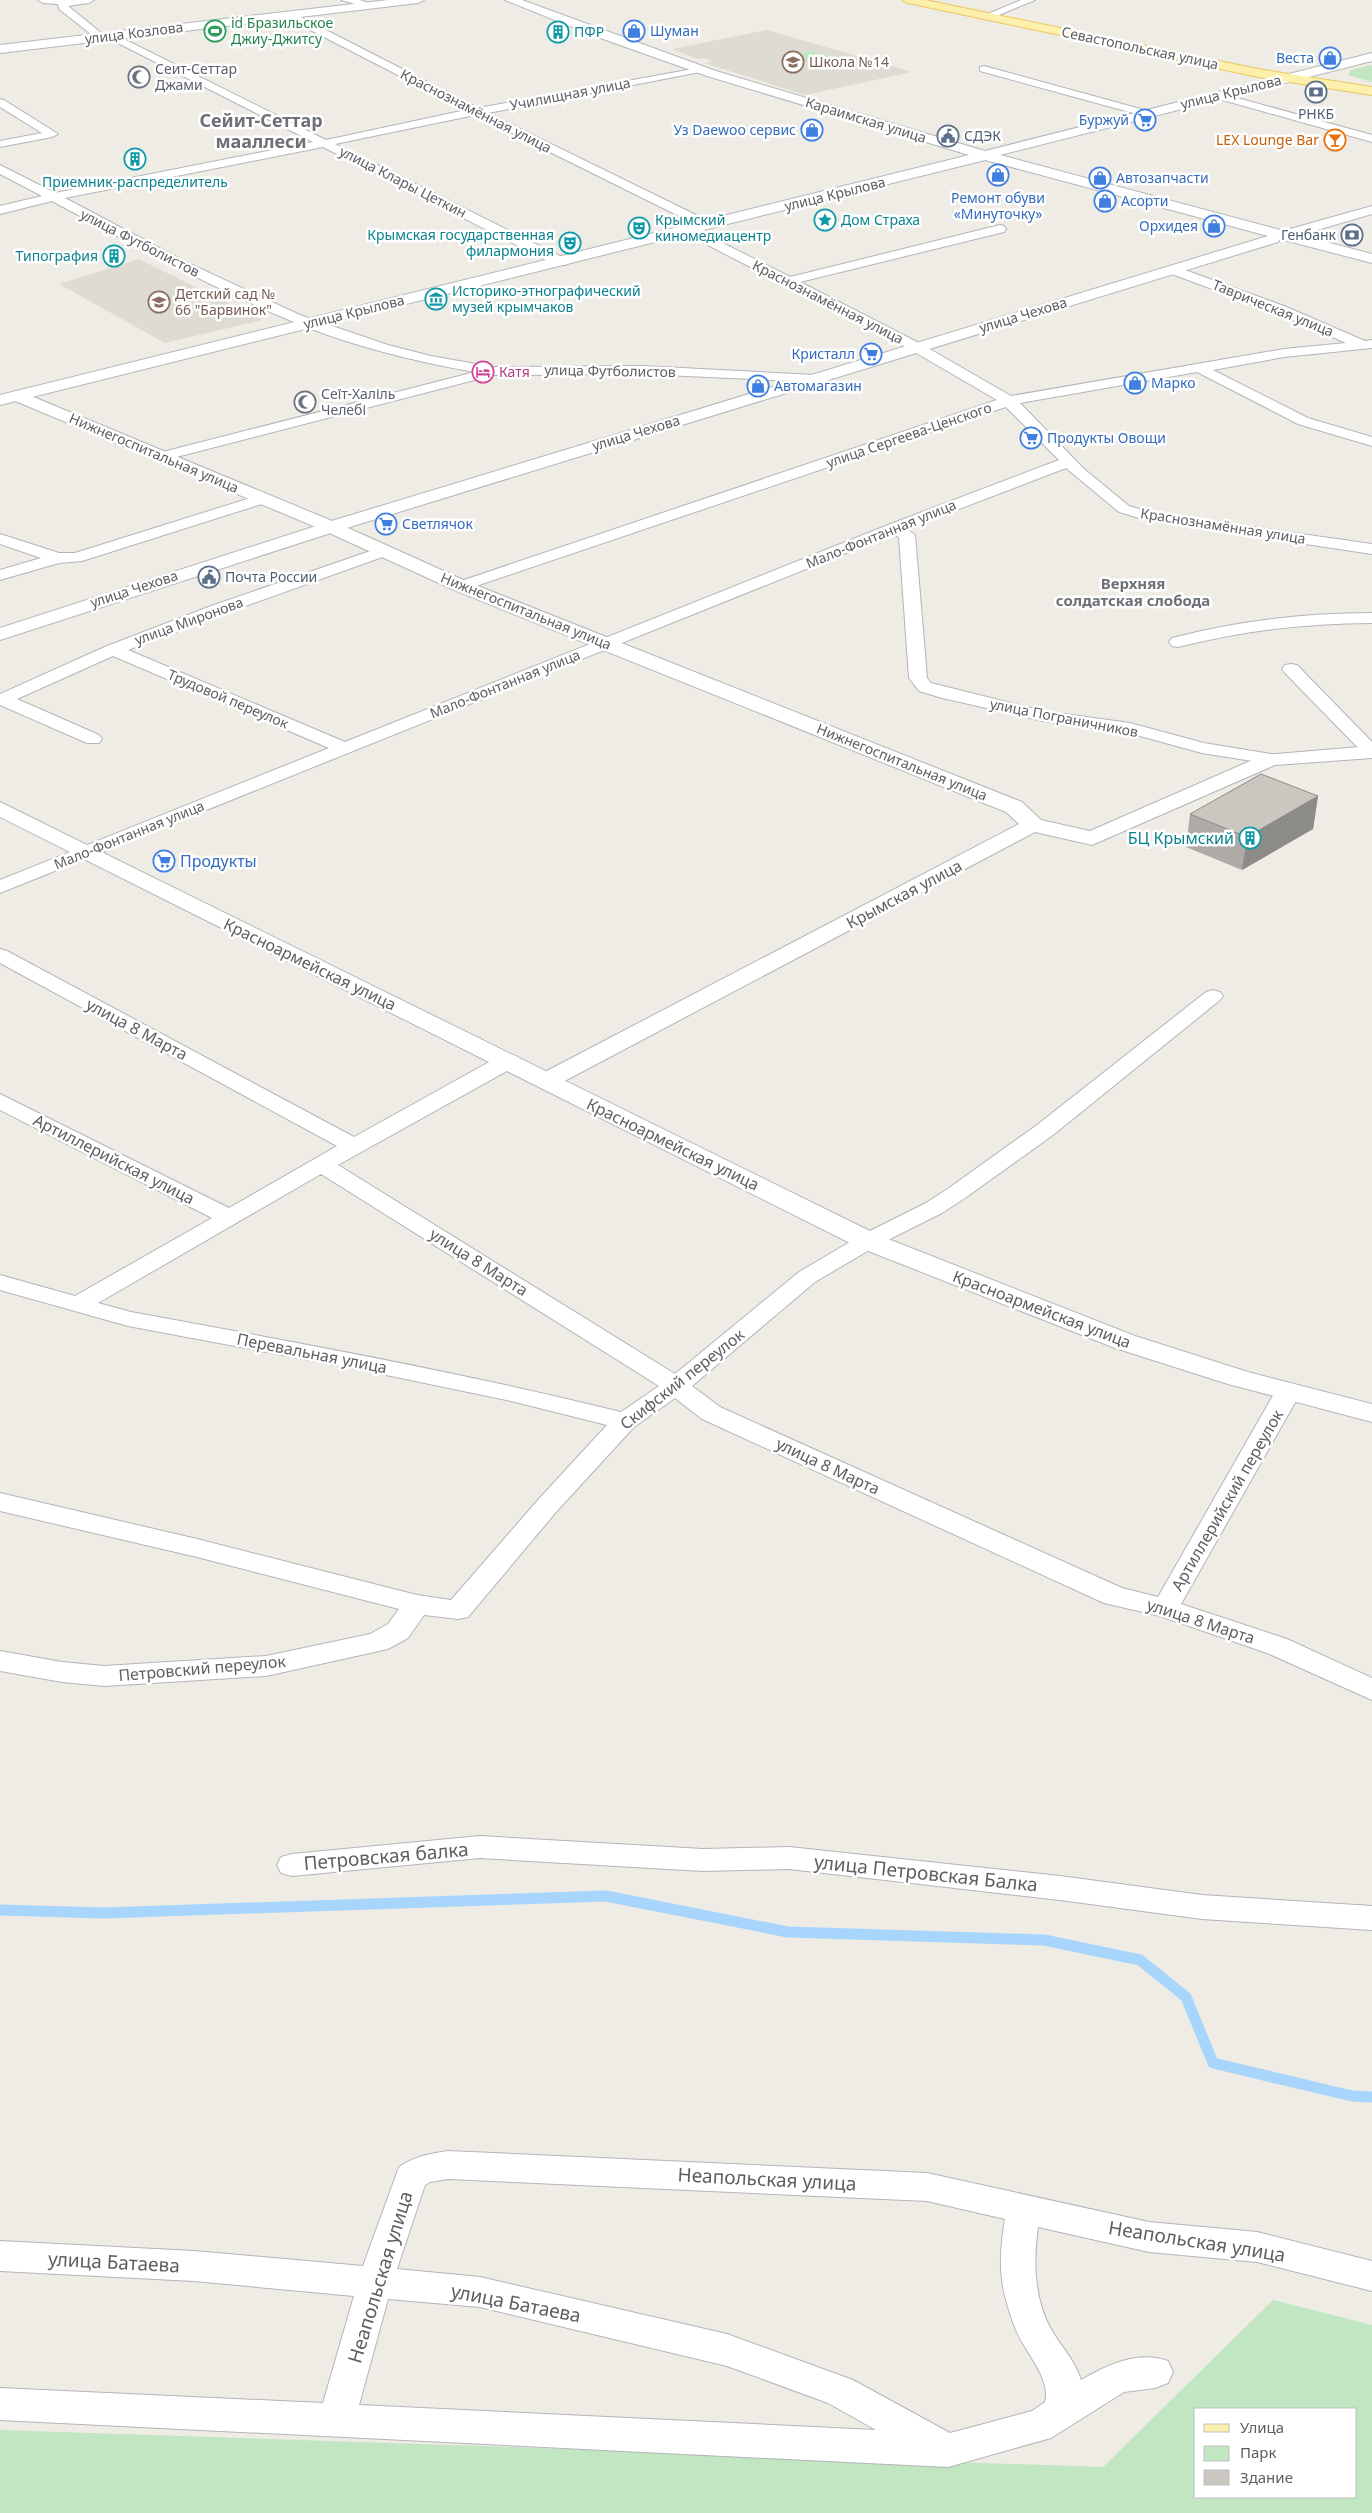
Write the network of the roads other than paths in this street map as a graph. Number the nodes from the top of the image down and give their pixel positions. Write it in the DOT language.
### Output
graph roads {
  1 [pos="43,0"];
  2 [pos="89,0"];
  3 [pos="346,0"];
  4 [pos="418,0"];
  5 [pos="511,0"];
  6 [pos="908,0"];
  7 [pos="1030,0"];
  8 [pos="63,2"];
  9 [pos="369,5"];
  10 [pos="289,15"];
  11 [pos="988,16"];
  12 [pos="106,36"];
  13 [pos="0,49"];
  14 [pos="1372,57"];
  15 [pos="700,69"];
  16 [pos="984,69"];
  17 [pos="1289,78"];
  18 [pos="1372,91"];
  19 [pos="1216,95"];
  20 [pos="0,102"];
  21 [pos="478,111"];
  22 [pos="1144,113"];
  23 [pos="1372,139"];
  24 [pos="328,143"];
  25 [pos="0,144"];
  26 [pos="986,155"];
  27 [pos="0,169"];
  28 [pos="54,198"];
  29 [pos="0,210"];
  30 [pos="1372,210"];
  31 [pos="698,227"];
  32 [pos="1000,229"];
  33 [pos="1295,232"];
  34 [pos="1273,239"];
  35 [pos="1372,259"];
  36 [pos="561,262"];
  37 [pos="1174,270"];
  38 [pos="789,281"];
  39 [pos="310,324"];
  40 [pos="1369,346"];
  41 [pos="916,347"];
  42 [pos="1199,368"];
  43 [pos="493,371"];
  44 [pos="814,379"];
  45 [pos="19,396"];
  46 [pos="0,400"];
  47 [pos="1009,401"];
  48 [pos="1372,442"];
  49 [pos="160,457"];
  50 [pos="1067,462"];
  51 [pos="264,499"];
  52 [pos="331,527"];
  53 [pos="894,528"];
  54 [pos="0,539"];
  55 [pos="1372,549"];
  56 [pos="382,552"];
  57 [pos="58,558"];
  58 [pos="0,575"];
  59 [pos="461,586"];
  60 [pos="1372,618"];
  61 [pos="0,634"];
  62 [pos="1178,642"];
  63 [pos="606,644"];
  64 [pos="113,650"];
  65 [pos="1292,669"];
  66 [pos="1,699"];
  67 [pos="93,739"];
  68 [pos="344,748"];
  69 [pos="1372,752"];
  70 [pos="1271,759"];
  71 [pos="0,809"];
  72 [pos="1033,825"];
  73 [pos="85,853"];
  74 [pos="0,887"];
  75 [pos="0,956"];
  76 [pos="1213,996"];
  77 [pos="508,1062"];
  78 [pos="548,1080"];
  79 [pos="0,1101"];
  80 [pos="354,1146"];
  81 [pos="321,1164"];
  82 [pos="228,1217"];
  83 [pos="868,1241"];
  84 [pos="0,1282"];
  85 [pos="78,1304"];
  86 [pos="676,1386"];
  87 [pos="1288,1392"];
  88 [pos="1372,1413"];
  89 [pos="625,1421"];
  90 [pos="0,1502"];
  91 [pos="418,1604"];
  92 [pos="1165,1608"];
  93 [pos="0,1661"];
  94 [pos="1372,1690"];
  95 [pos="480,1847"];
  96 [pos="292,1865"];
  97 [pos="1372,1918"];
  98 [pos="1024,2208"];
  99 [pos="0,2256"];
  100 [pos="1372,2276"];
  101 [pos="375,2282"];
  102 [pos="1155,2372"];
  103 [pos="0,2404"];
  104 [pos="1060,2411"];
  105 [pos="338,2420"];
  106 [pos="948,2450"];
  1 -- 8 [label="street"];
  2 -- 8 [label="street"];
  3 -- 9 [label="street"];
  4 -- 9 [label="main road, улица Козлова"];
  5 -- 15 [label="main road, Караимская улица"];
  6 -- 11 [label="main road, Севастопольская улица"];
  7 -- 11 [label="street"];
  8 -- 12 [label="street, улица Клары Цеткин"];
  9 -- 10 [label="main road, улица Козлова"];
  10 -- 12 [label="main road, улица Козлова"];
  10 -- 21 [label="street, Краснознамённая улица"];
  11 -- 17 [label="main road, Севастопольская улица"];
  12 -- 13 [label="main road, улица Козлова"];
  12 -- 24 [label="street, улица Клары Цеткин"];
  14 -- 17 [label="main road, улица Крылова"];
  15 -- 21 [label="street, Училищная улица"];
  15 -- 26 [label="main road, Караимская улица"];
  16 -- 22 [label="street, улица Крылова"];
  17 -- 18 [label="main road, Севастопольская улица"];
  17 -- 19 [label="main road, улица Крылова"];
  19 -- 22 [label="main road, улица Крылова"];
  19 -- 23 [label="street"];
  20 -- 25 [label="street"];
  21 -- 24 [label="street, Училищная улица"];
  21 -- 31 [label="street, Краснознамённая улица"];
  22 -- 26 [label="main road, улица Крылова"];
  24 -- 28 [label="street, Училищная улица"];
  24 -- 36 [label="street, улица Клары Цеткин"];
  26 -- 31 [label="main road, улица Крылова"];
  26 -- 35 [label="main road, Караимская улица"];
  27 -- 28 [label="street, улица Футболистов"];
  28 -- 29 [label="street, Училищная улица"];
  28 -- 39 [label="street, улица Футболистов"];
  30 -- 33 [label="main road"];
  31 -- 36 [label="main road, улица Крылова"];
  31 -- 38 [label="street, Краснознамённая улица"];
  32 -- 38 [label="street"];
  34 -- 37 [label="main road, улица Чехова"];
  36 -- 39 [label="main road, улица Крылова"];
  37 -- 40 [label="street, Таврическая улица"];
  37 -- 41 [label="main road, улица Чехова"];
  38 -- 41 [label="street, Краснознамённая улица"];
  39 -- 43 [label="street, улица Футболистов"];
  39 -- 45 [label="main road, улица Крылова"];
  40 -- 42 [label="street, улица Сергеева-Ценского"];
  41 -- 44 [label="main road, улица Чехова"];
  41 -- 47 [label="street, Краснознамённая улица"];
  42 -- 47 [label="street, улица Сергеева-Ценского"];
  42 -- 48 [label="street"];
  43 -- 44 [label="street, улица Футболистов"];
  43 -- 49 [label="street"];
  44 -- 52 [label="main road, улица Чехова"];
  45 -- 46 [label="main road, улица Крылова"];
  45 -- 49 [label="main road, Нижнегоспитальная улица"];
  47 -- 50 [label="street, Краснознамённая улица"];
  47 -- 59 [label="street, улица Сергеева-Ценского"];
  49 -- 51 [label="main road, Нижнегоспитальная улица"];
  50 -- 53 [label="street, Мало-Фонтанная улица"];
  50 -- 55 [label="street, Краснознамённая улица"];
  51 -- 52 [label="main road, Нижнегоспитальная улица"];
  51 -- 57 [label="street"];
  52 -- 56 [label="main road, Нижнегоспитальная улица"];
  52 -- 61 [label="main road, улица Чехова"];
  53 -- 63 [label="street, Мало-Фонтанная улица"];
  53 -- 70 [label="street, улица Пограничников"];
  54 -- 57 [label="street"];
  56 -- 59 [label="main road, Нижнегоспитальная улица"];
  56 -- 64 [label="street, улица Миронова"];
  57 -- 58 [label="street"];
  59 -- 63 [label="main road, Нижнегоспитальная улица"];
  60 -- 62 [label="street"];
  63 -- 68 [label="street, Мало-Фонтанная улица"];
  63 -- 72 [label="main road, Нижнегоспитальная улица"];
  64 -- 66 [label="street, улица Миронова"];
  64 -- 68 [label="street, Трудовой переулок"];
  65 -- 69 [label="street"];
  66 -- 67 [label="street"];
  68 -- 73 [label="street, Мало-Фонтанная улица"];
  69 -- 70 [label="main road, улица Пограничников"];
  70 -- 72 [label="main road"];
  71 -- 73 [label="main road, Красноармейская улица"];
  72 -- 78 [label="main road, Крымская улица"];
  73 -- 74 [label="street, Мало-Фонтанная улица"];
  73 -- 77 [label="main road, Красноармейская улица"];
  75 -- 80 [label="street, улица 8 Марта"];
  76 -- 83 [label="street"];
  77 -- 78 [label="main road, Красноармейская улица"];
  77 -- 80 [label="street"];
  78 -- 83 [label="main road, Красноармейская улица"];
  79 -- 82 [label="street, Артиллерийская улица"];
  80 -- 81 [label="street"];
  81 -- 82 [label="street"];
  81 -- 86 [label="street, улица 8 Марта"];
  82 -- 85 [label="street"];
  83 -- 86 [label="street, Скифский переулок"];
  83 -- 87 [label="main road, Красноармейская улица"];
  84 -- 85 [label="street, Перевальная улица"];
  85 -- 89 [label="street, Перевальная улица"];
  86 -- 89 [label="street, Скифский переулок"];
  86 -- 92 [label="street, улица 8 Марта"];
  87 -- 88 [label="main road, Красноармейская улица"];
  87 -- 92 [label="street, Артиллерийский переулок"];
  89 -- 91 [label="street, Скифский переулок"];
  90 -- 91 [label="street"];
  91 -- 93 [label="street, Петровский переулок"];
  92 -- 94 [label="street, улица 8 Марта"];
  95 -- 96 [label="street, Петровская балка"];
  95 -- 97 [label="street, улица Петровская Балка"];
  98 -- 100 [label="street, Неапольская улица"];
  98 -- 101 [label="street, Неапольская улица"];
  98 -- 104 [label="street"];
  99 -- 101 [label="street, улица Батаева"];
  101 -- 105 [label="street, Неапольская улица"];
  101 -- 106 [label="street, улица Батаева"];
  102 -- 104 [label="street"];
  103 -- 105 [label="street"];
  104 -- 106 [label="street"];
  105 -- 106 [label="street"];
}
